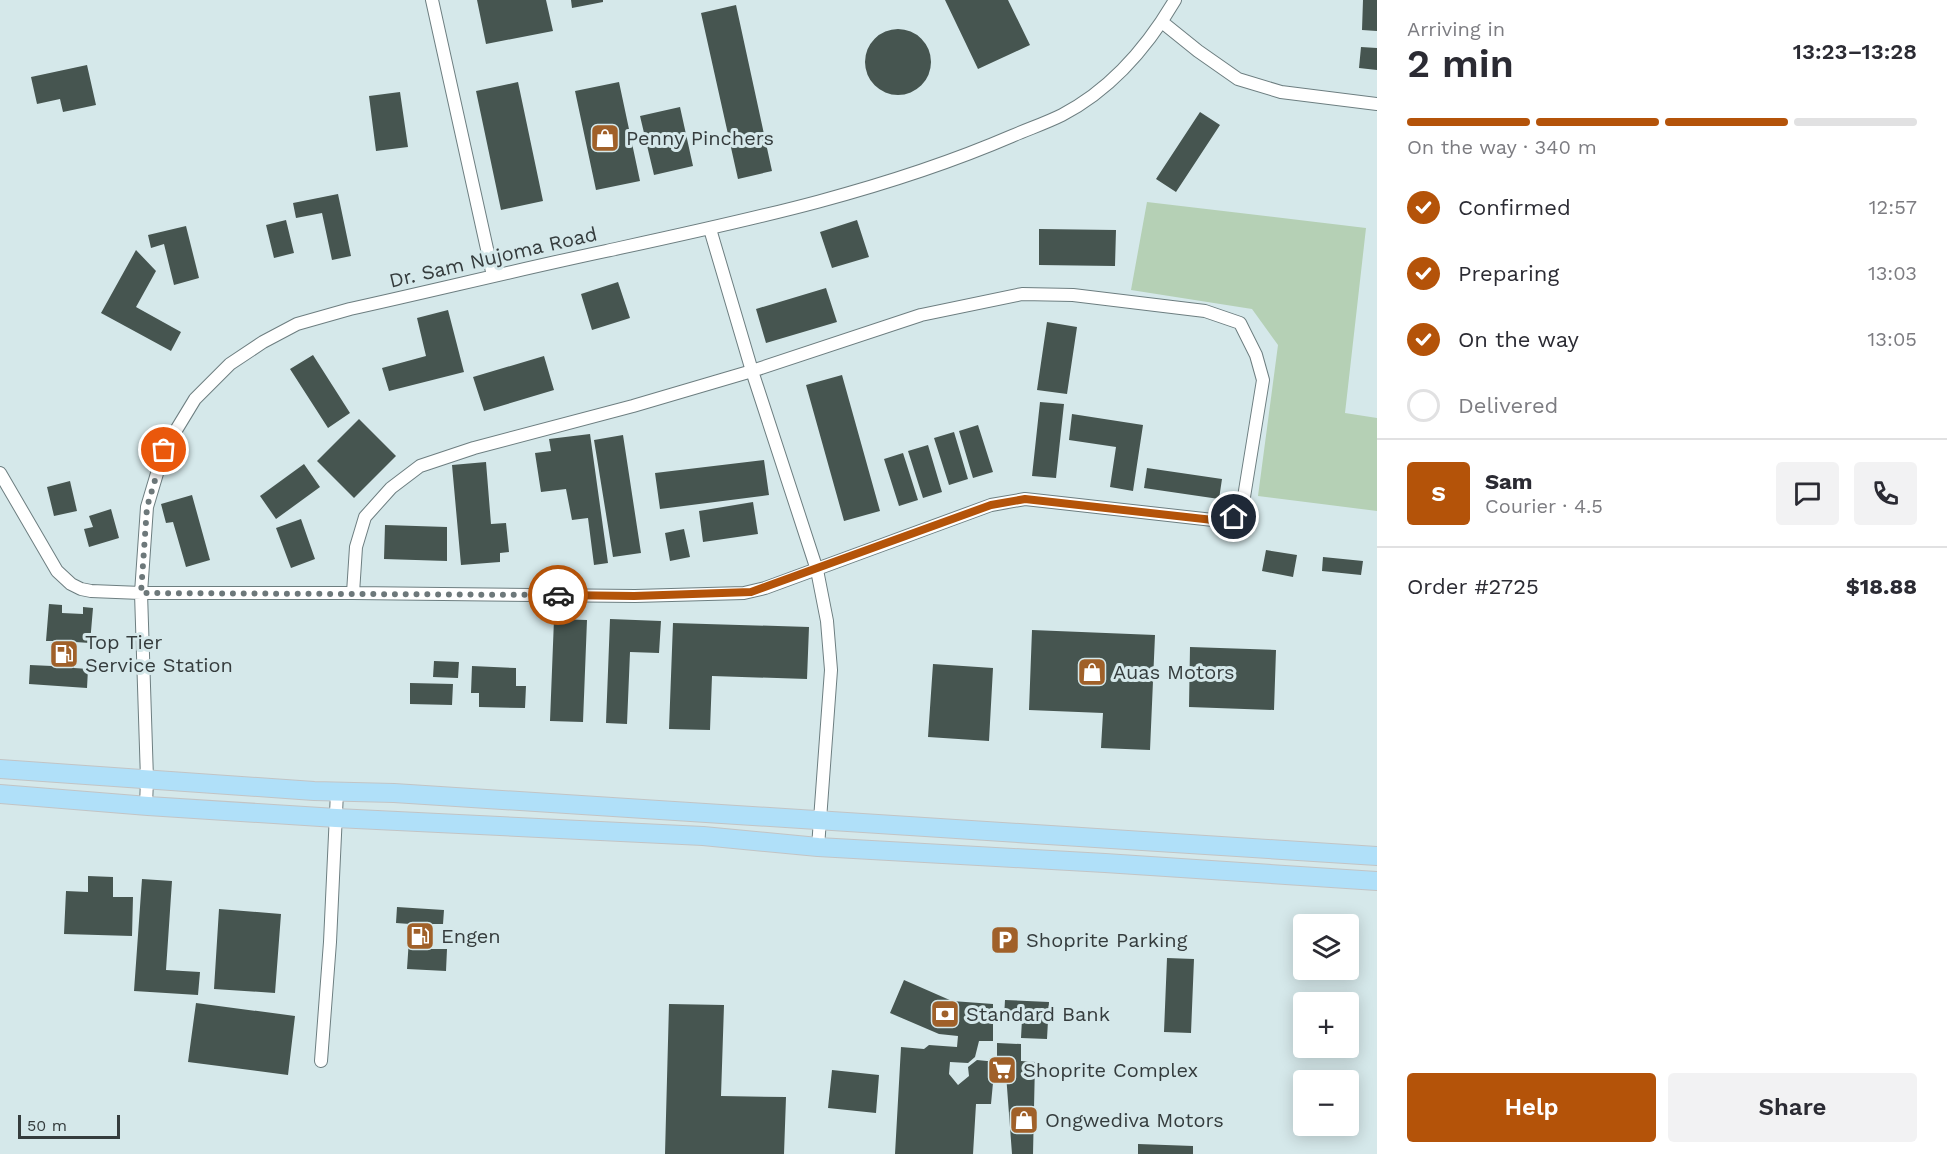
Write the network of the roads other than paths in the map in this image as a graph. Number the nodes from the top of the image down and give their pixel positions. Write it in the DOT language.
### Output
graph roads {
  1 [pos="432,0"];
  2 [pos="1175,0"];
  3 [pos="1162,22"];
  4 [pos="1377,104"];
  5 [pos="710,229"];
  6 [pos="493,276"];
  7 [pos="752,371"];
  8 [pos="0,472"];
  9 [pos="817,570"];
  10 [pos="141,593"];
  11 [pos="353,593"];
  12 [pos="0,769"];
  13 [pos="147,779"];
  14 [pos="337,792"];
  15 [pos="0,794"];
  16 [pos="146,806"];
  17 [pos="336,818"];
  18 [pos="819,820"];
  19 [pos="818,847"];
  20 [pos="1377,856"];
  21 [pos="1377,881"];
  22 [pos="321,1061"];
  1 -- 6 [label="street"];
  2 -- 3 [label="street, Dr. Sam Nujoma Road"];
  3 -- 4 [label="street"];
  3 -- 5 [label="street, Dr. Sam Nujoma Road"];
  5 -- 6 [label="street, Dr. Sam Nujoma Road"];
  5 -- 7 [label="street"];
  6 -- 10 [label="street, Dr. Sam Nujoma Road"];
  7 -- 9 [label="street"];
  7 -- 9 [label="street"];
  7 -- 11 [label="street"];
  8 -- 10 [label="street"];
  9 -- 11 [label="street"];
  9 -- 18 [label="street"];
  10 -- 11 [label="street"];
  10 -- 13 [label="street, Dr. Sam Nujoma Road"];
  12 -- 13 [label="main road"];
  13 -- 14 [label="main road"];
  13 -- 16 [label="street, Dr. Sam Nujoma Road"];
  14 -- 17 [label="street"];
  14 -- 18 [label="main road"];
  15 -- 16 [label="main road"];
  16 -- 17 [label="main road"];
  17 -- 19 [label="main road"];
  17 -- 22 [label="street"];
  18 -- 19 [label="street"];
  18 -- 20 [label="main road"];
  19 -- 21 [label="main road"];
}
